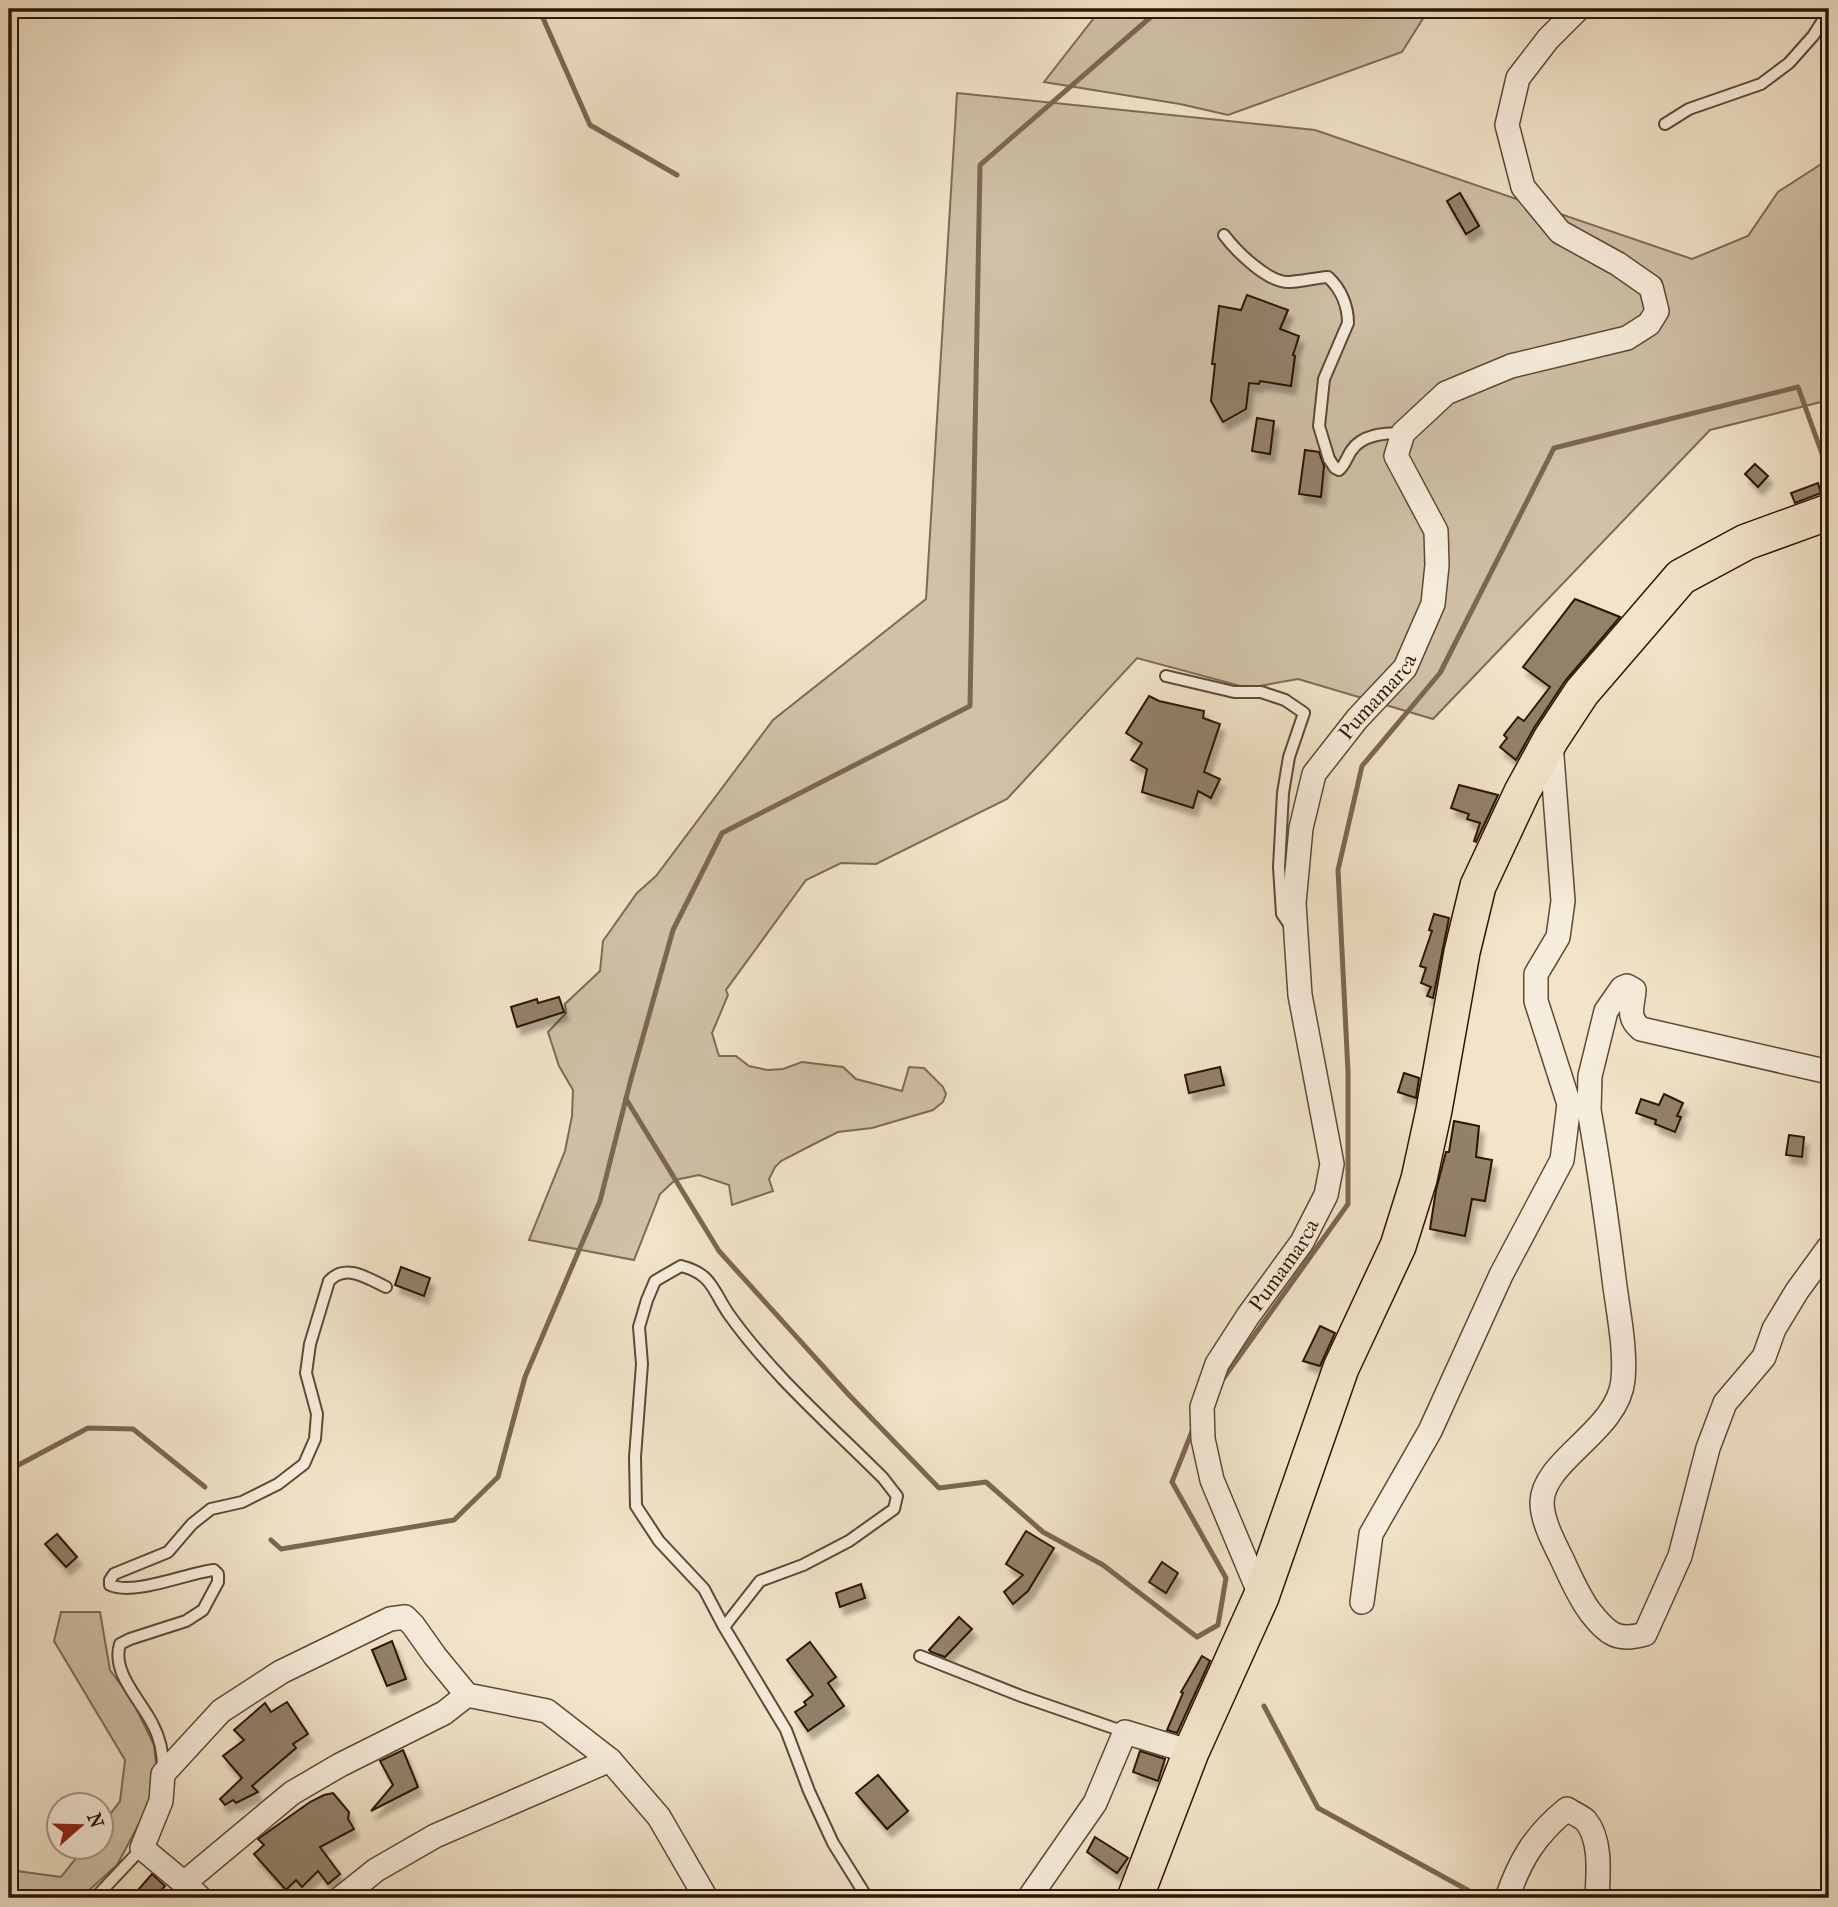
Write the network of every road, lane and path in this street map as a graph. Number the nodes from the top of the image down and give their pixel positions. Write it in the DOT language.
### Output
graph roads {
  1 [pos="1578,9"];
  2 [pos="1829,11"];
  3 [pos="1665,124"];
  4 [pos="1224,235"];
  5 [pos="1403,433"];
  6 [pos="1829,512"];
  7 [pos="1166,676"];
  8 [pos="1550,739"];
  9 [pos="1296,935"];
  10 [pos="1829,1072"];
  11 [pos="1579,1107"];
  12 [pos="1829,1247"];
  13 [pos="386,1287"];
  14 [pos="1261,1597"];
  15 [pos="1362,1602"];
  16 [pos="724,1627"];
  17 [pos="920,1656"];
  18 [pos="467,1695"];
  19 [pos="1125,1732"];
  20 [pos="1191,1752"];
  21 [pos="610,1760"];
  22 [pos="163,1774"];
  23 [pos="142,1848"];
  24 [pos="192,1891"];
  25 [pos="94,1898"];
  26 [pos="341,1898"];
  27 [pos="706,1898"];
  28 [pos="871,1898"];
  29 [pos="1029,1898"];
  30 [pos="1135,1898"];
  31 [pos="1507,1898"];
  32 [pos="1597,1898"];
  1 -- 5 [label="street"];
  2 -- 3 [label="lane"];
  4 -- 5 [label="lane"];
  5 -- 9 [label="street, Pumamarca"];
  6 -- 8 [label="main road"];
  7 -- 9 [label="lane"];
  8 -- 11 [label="street"];
  8 -- 14 [label="main road"];
  9 -- 14 [label="street, Pumamarca"];
  10 -- 11 [label="street"];
  11 -- 12 [label="street"];
  11 -- 15 [label="street"];
  13 -- 22 [label="lane"];
  14 -- 20 [label="main road"];
  16 -- 16 [label="lane"];
  16 -- 28 [label="lane"];
  17 -- 19 [label="lane"];
  18 -- 21 [label="street"];
  18 -- 22 [label="street"];
  18 -- 24 [label="street"];
  19 -- 20 [label="street"];
  19 -- 29 [label="street"];
  20 -- 30 [label="main road"];
  21 -- 26 [label="street"];
  21 -- 27 [label="street"];
  22 -- 23 [label="street"];
  23 -- 24 [label="street"];
  23 -- 25 [label="lane"];
  31 -- 32 [label="street"];
}
